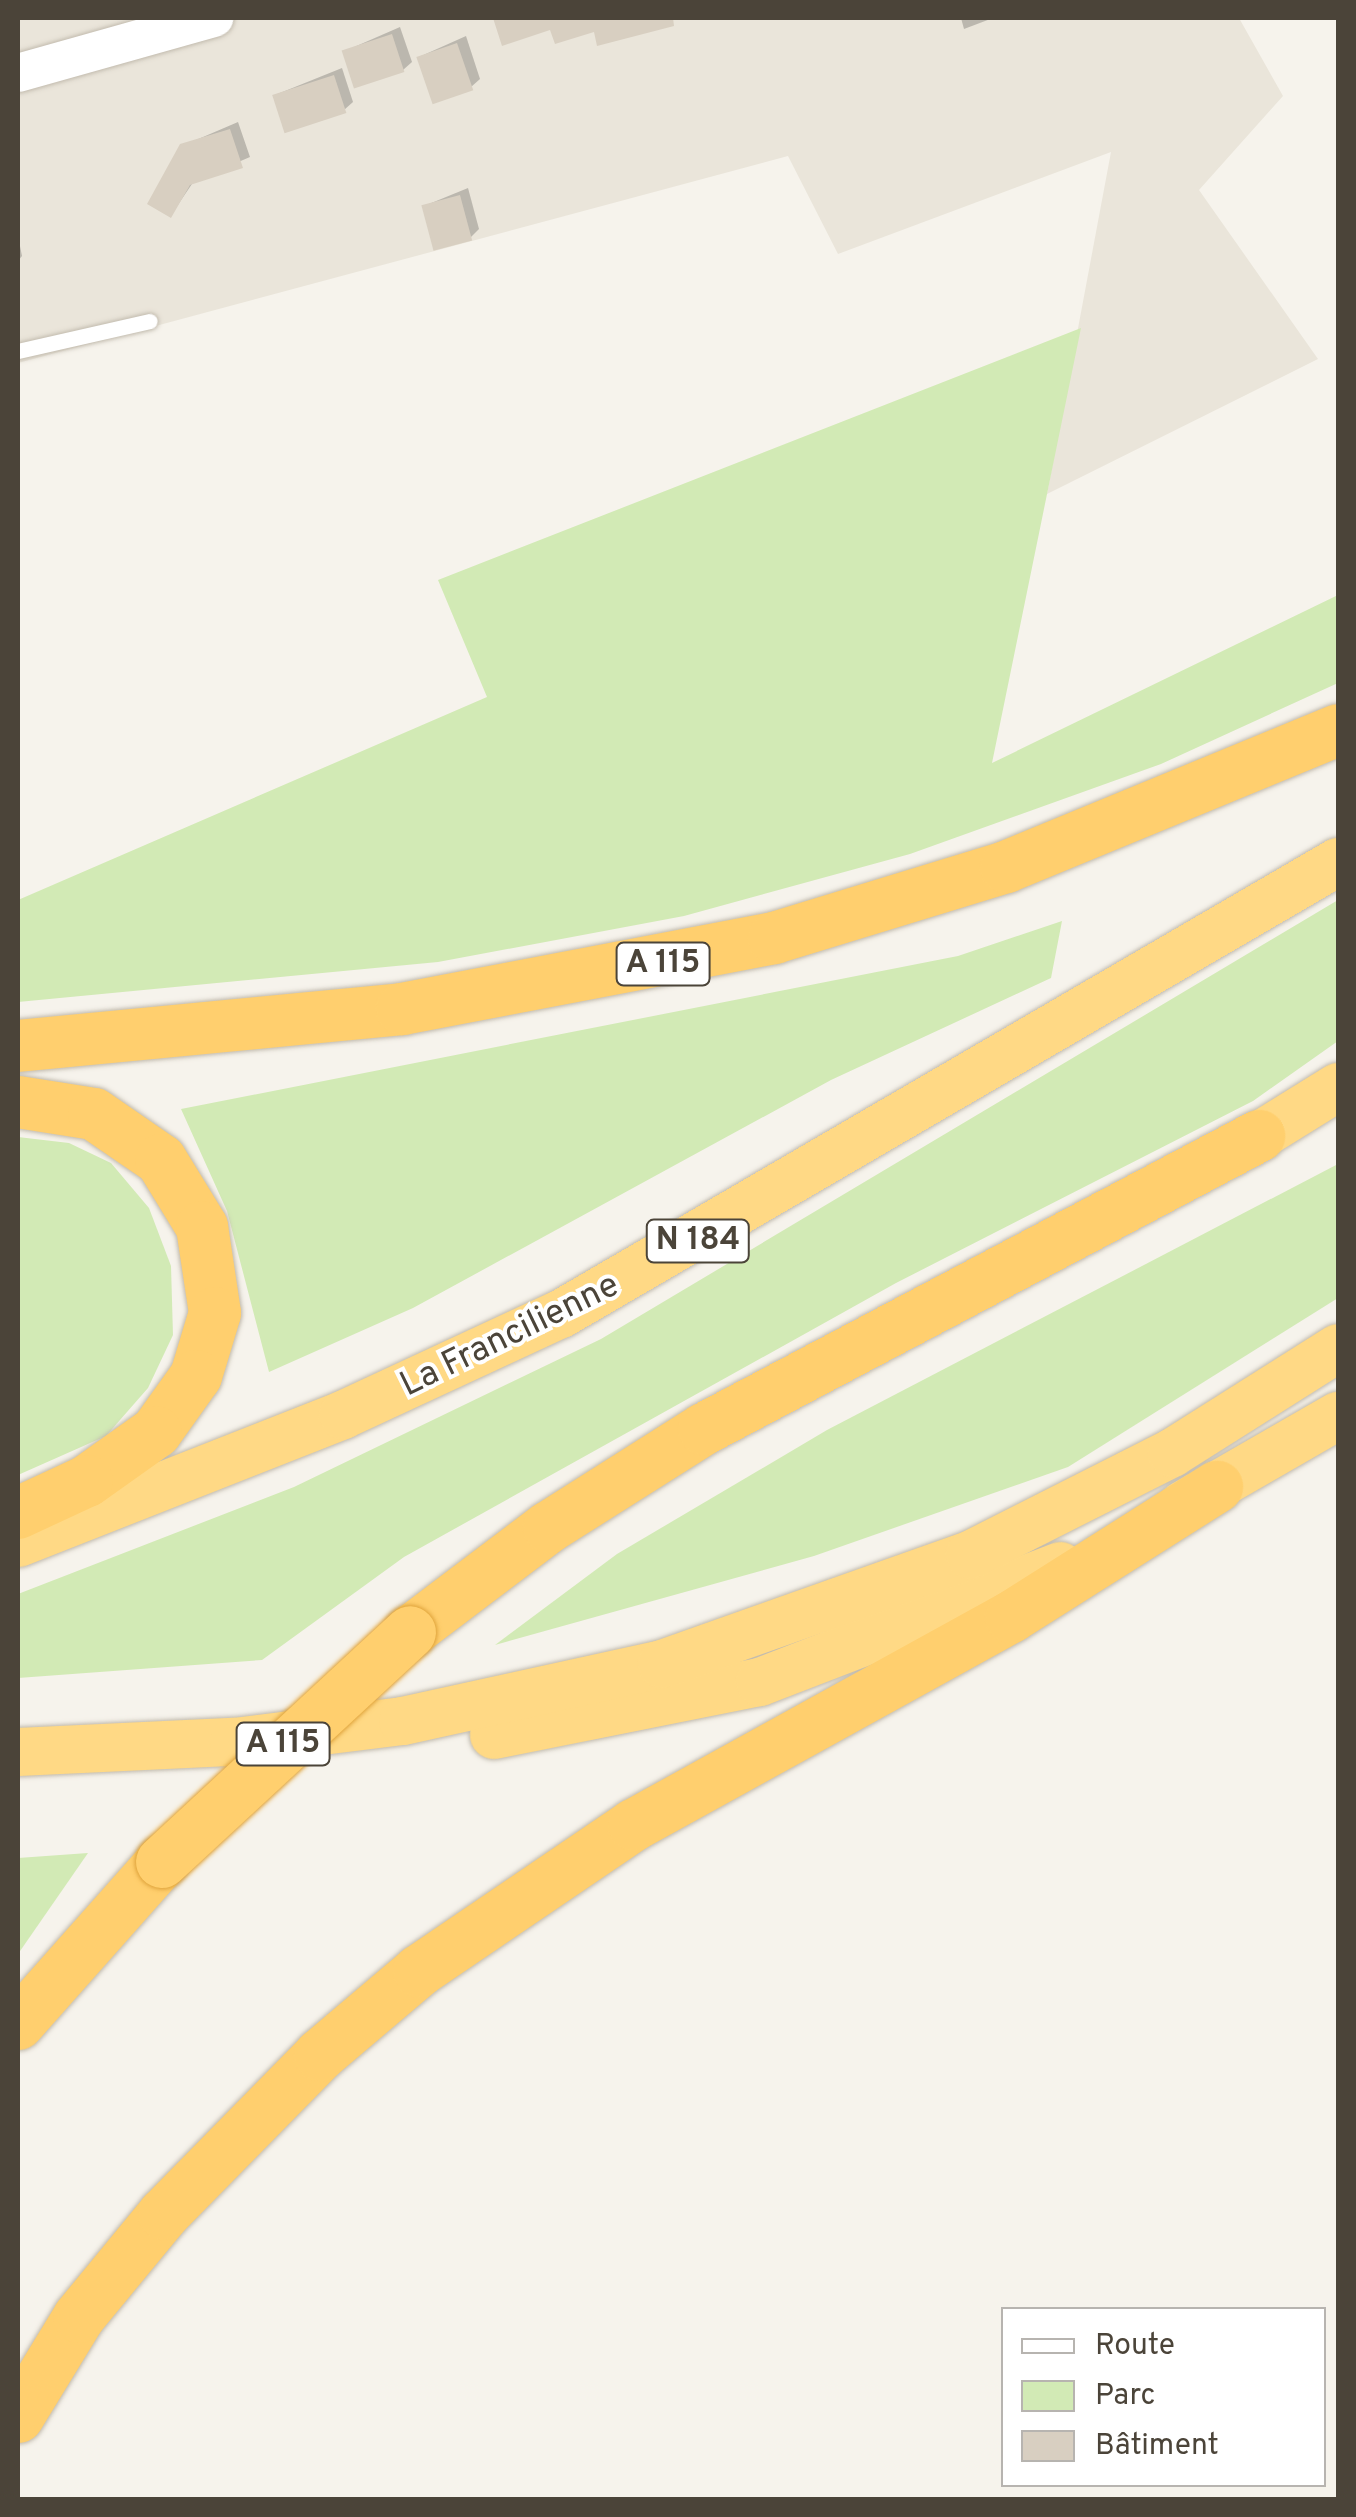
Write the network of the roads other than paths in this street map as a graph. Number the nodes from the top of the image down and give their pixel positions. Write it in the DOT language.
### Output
graph roads {
  1 [pos="214,18"];
  2 [pos="18,72"];
  3 [pos="150,322"];
  4 [pos="18,352"];
  5 [pos="1338,730"];
  6 [pos="1338,862"];
  7 [pos="18,1046"];
  8 [pos="1338,1087"];
  9 [pos="18,1102"];
  10 [pos="1259,1136"];
  11 [pos="1338,1348"];
  12 [pos="1338,1416"];
  13 [pos="1217,1487"];
  14 [pos="18,1513"];
  15 [pos="18,1543"];
  16 [pos="18,1754"];
  17 [pos="18,2024"];
  18 [pos="18,2417"];
  1 -- 2 [label="street"];
  3 -- 4 [label="lane"];
  5 -- 7 [label="highway, A 115"];
  6 -- 15 [label="highway, La Francilienne / N 184"];
  8 -- 10 [label="highway, A 115"];
  9 -- 14 [label="highway"];
  10 -- 17 [label="highway, A 115, bridge"];
  11 -- 16 [label="highway"];
  12 -- 13 [label="highway"];
  13 -- 16 [label="highway"];
  13 -- 18 [label="highway"];
}
